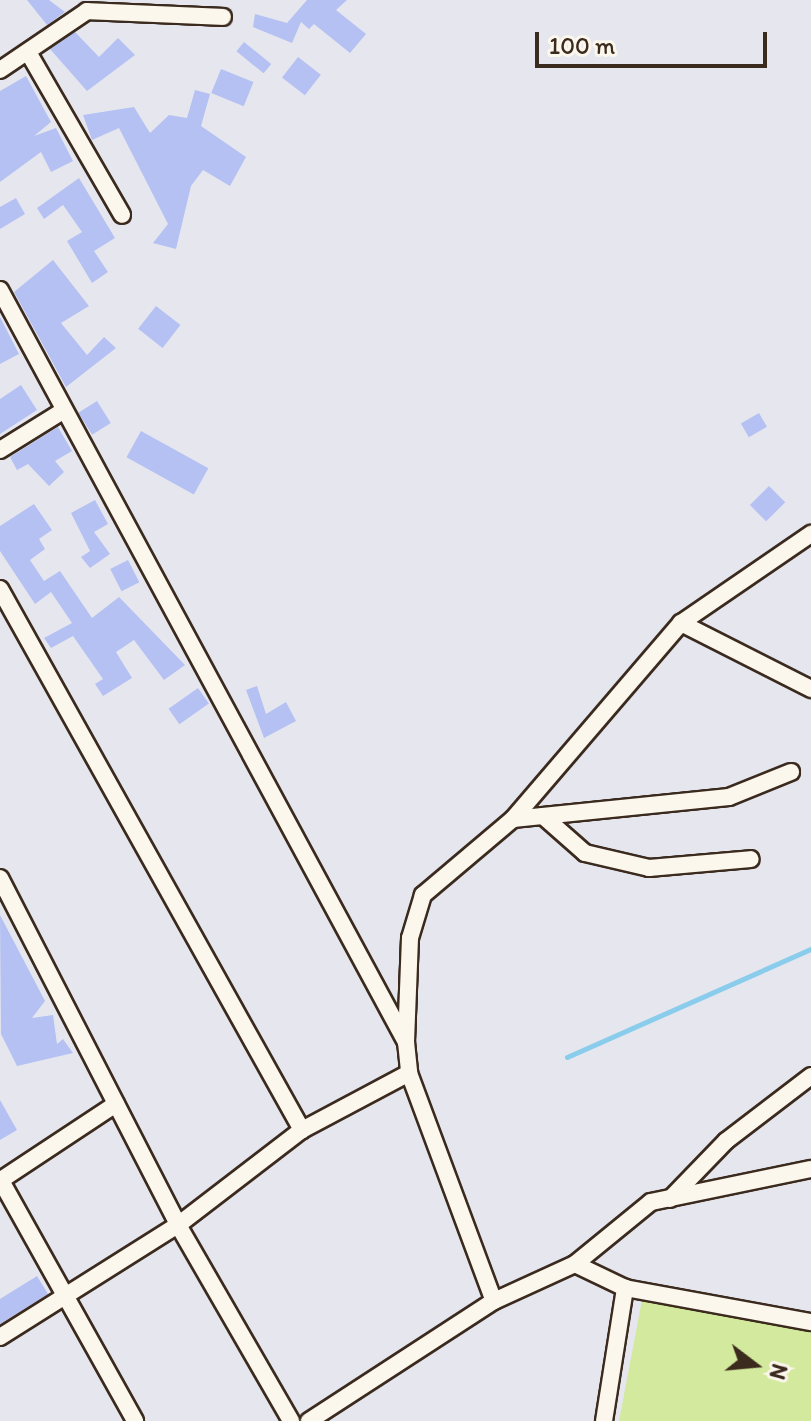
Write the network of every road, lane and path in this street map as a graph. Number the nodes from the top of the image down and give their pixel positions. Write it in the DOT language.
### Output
graph roads {
  1 [pos="82,6"];
  2 [pos="223,17"];
  3 [pos="28,52"];
  4 [pos="0,70"];
  5 [pos="122,215"];
  6 [pos="0,290"];
  7 [pos="61,412"];
  8 [pos="0,450"];
  9 [pos="811,534"];
  10 [pos="0,589"];
  11 [pos="681,623"];
  12 [pos="811,689"];
  13 [pos="791,772"];
  14 [pos="543,816"];
  15 [pos="513,819"];
  16 [pos="751,859"];
  17 [pos="0,878"];
  18 [pos="406,1042"];
  19 [pos="409,1073"];
  20 [pos="811,1076"];
  21 [pos="116,1104"];
  22 [pos="302,1130"];
  23 [pos="811,1169"];
  24 [pos="0,1180"];
  25 [pos="670,1199"];
  26 [pos="178,1225"];
  27 [pos="575,1264"];
  28 [pos="625,1288"];
  29 [pos="63,1296"];
  30 [pos="494,1301"];
  31 [pos="811,1322"];
  32 [pos="0,1337"];
  33 [pos="135,1421"];
  34 [pos="291,1421"];
  35 [pos="309,1421"];
  36 [pos="604,1421"];
  1 -- 2 [label="street"];
  1 -- 3 [label="street"];
  3 -- 4 [label="street"];
  3 -- 5 [label="street"];
  6 -- 7 [label="street"];
  7 -- 8 [label="street"];
  7 -- 18 [label="street"];
  9 -- 11 [label="street"];
  10 -- 22 [label="street"];
  11 -- 12 [label="street"];
  11 -- 15 [label="street"];
  13 -- 14 [label="street"];
  14 -- 15 [label="street"];
  14 -- 16 [label="street"];
  15 -- 18 [label="street"];
  17 -- 21 [label="street"];
  18 -- 19 [label="street"];
  19 -- 22 [label="street"];
  19 -- 30 [label="street"];
  20 -- 25 [label="street"];
  21 -- 24 [label="street"];
  21 -- 26 [label="street"];
  22 -- 26 [label="street"];
  23 -- 25 [label="street"];
  24 -- 29 [label="street"];
  25 -- 27 [label="street"];
  26 -- 29 [label="street"];
  26 -- 34 [label="street"];
  27 -- 28 [label="street"];
  27 -- 30 [label="street"];
  28 -- 31 [label="street"];
  28 -- 36 [label="street"];
  29 -- 32 [label="street"];
  29 -- 33 [label="street"];
  30 -- 35 [label="street"];
}
